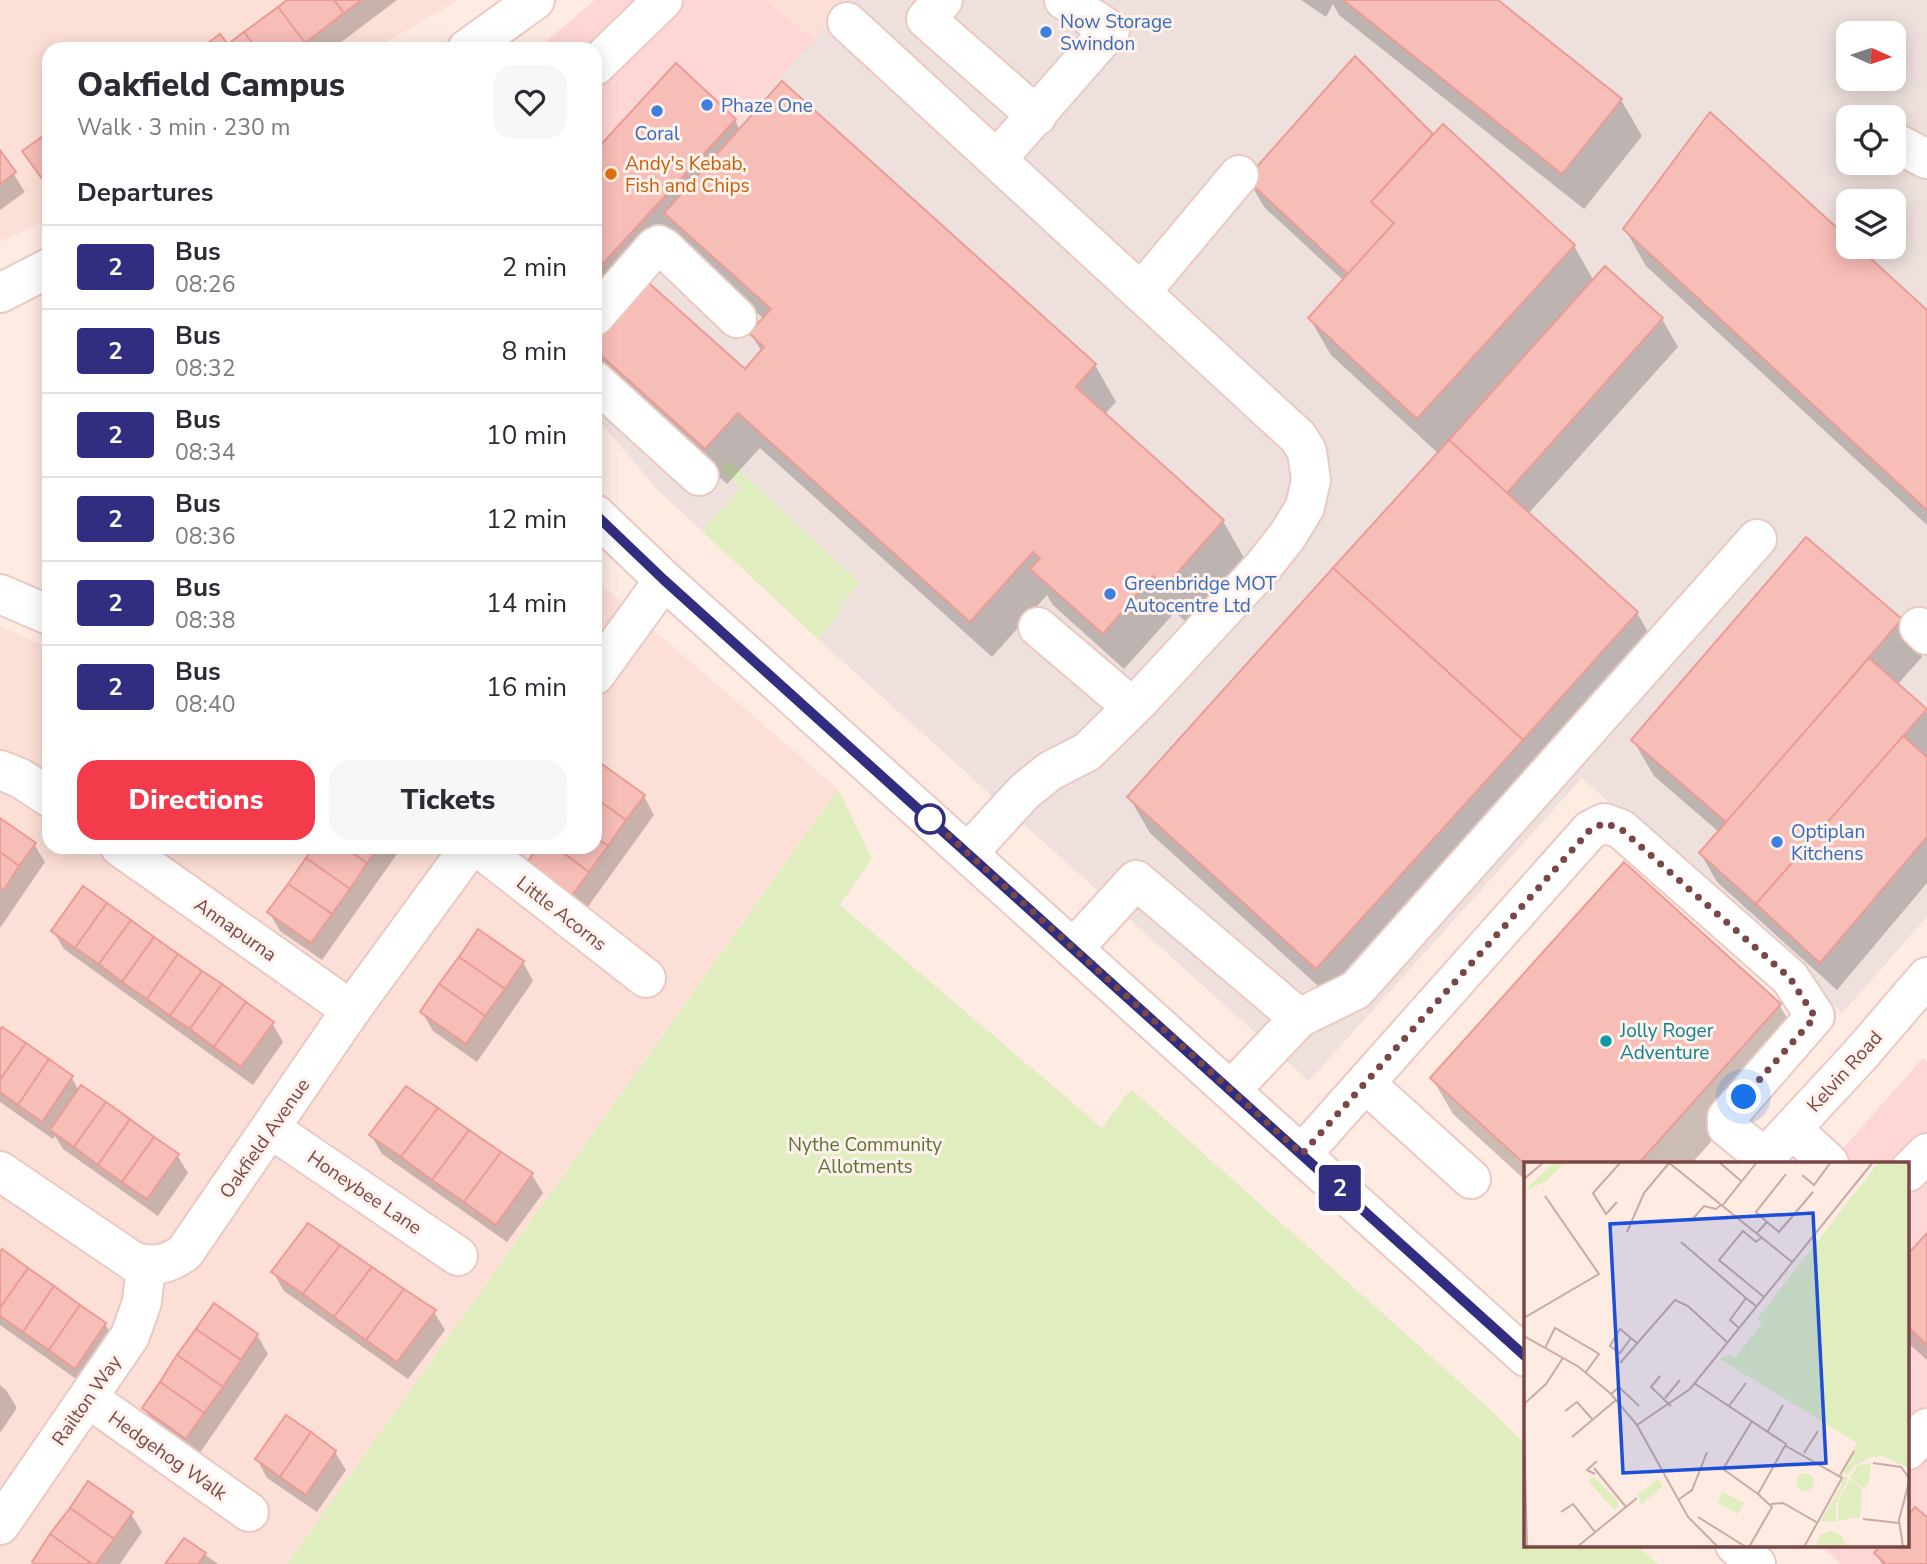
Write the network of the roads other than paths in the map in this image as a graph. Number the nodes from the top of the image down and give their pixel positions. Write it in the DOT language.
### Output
graph roads {
  1 [pos="535,0"];
  2 [pos="663,0"];
  3 [pos="943,0"];
  4 [pos="1064,0"];
  5 [pos="847,22"];
  6 [pos="477,42"];
  7 [pos="602,59"];
  8 [pos="1037,116"];
  9 [pos="1906,148"];
  10 [pos="997,159"];
  11 [pos="1927,159"];
  12 [pos="1239,175"];
  13 [pos="42,272"];
  14 [pos="1141,292"];
  15 [pos="0,293"];
  16 [pos="602,308"];
  17 [pos="737,318"];
  18 [pos="602,387"];
  19 [pos="699,477"];
  20 [pos="602,521"];
  21 [pos="1757,538"];
  22 [pos="664,580"];
  23 [pos="0,594"];
  24 [pos="42,612"];
  25 [pos="1038,627"];
  26 [pos="602,665"];
  27 [pos="1132,707"];
  28 [pos="0,771"];
  29 [pos="42,792"];
  30 [pos="968,853"];
  31 [pos="130,854"];
  32 [pos="465,854"];
  33 [pos="487,854"];
  34 [pos="1074,948"];
  35 [pos="1927,977"];
  36 [pos="646,978"];
  37 [pos="351,1010"];
  38 [pos="1815,1017"];
  39 [pos="1299,1018"];
  40 [pos="1860,1055"];
  41 [pos="1366,1084"];
  42 [pos="1231,1090"];
  43 [pos="271,1129"];
  44 [pos="1792,1129"];
  45 [pos="1927,1153"];
  46 [pos="1302,1154"];
  47 [pos="1763,1161"];
  48 [pos="1828,1162"];
  49 [pos="1910,1170"];
  50 [pos="0,1171"];
  51 [pos="1471,1179"];
  52 [pos="458,1256"];
  53 [pos="146,1265"];
  54 [pos="1524,1355"];
  55 [pos="88,1398"];
  56 [pos="1910,1404"];
  57 [pos="1927,1420"];
  58 [pos="1927,1429"];
  59 [pos="1910,1448"];
  60 [pos="248,1512"];
  61 [pos="0,1525"];
  62 [pos="1736,1546"];
  63 [pos="1756,1564"];
  1 -- 6 [label="street"];
  2 -- 7 [label="street"];
  3 -- 8 [label="street"];
  4 -- 8 [label="street"];
  5 -- 10 [label="street"];
  8 -- 10 [label="street"];
  9 -- 11 [label="street"];
  10 -- 14 [label="street"];
  12 -- 14 [label="street"];
  13 -- 15 [label="street"];
  14 -- 27 [label="street"];
  16 -- 17 [label="street"];
  18 -- 19 [label="street"];
  20 -- 22 [label="street"];
  21 -- 39 [label="street"];
  22 -- 26 [label="street"];
  22 -- 30 [label="street"];
  23 -- 24 [label="street"];
  25 -- 27 [label="street"];
  27 -- 30 [label="street"];
  28 -- 29 [label="street"];
  30 -- 34 [label="street"];
  31 -- 37 [label="street, Annapurna"];
  32 -- 37 [label="street, Oakfield Avenue"];
  33 -- 36 [label="street, Little Acorns"];
  34 -- 39 [label="street"];
  34 -- 42 [label="street"];
  35 -- 40 [label="street, Kelvin Road"];
  37 -- 43 [label="street, Oakfield Avenue"];
  38 -- 40 [label="street"];
  38 -- 41 [label="street"];
  38 -- 47 [label="street"];
  39 -- 42 [label="street"];
  40 -- 44 [label="street, Kelvin Road"];
  41 -- 46 [label="street"];
  41 -- 51 [label="street"];
  42 -- 46 [label="street"];
  43 -- 52 [label="street, Honeybee Lane"];
  43 -- 53 [label="street, Oakfield Avenue"];
  44 -- 47 [label="street, Kelvin Road"];
  44 -- 48 [label="street"];
  45 -- 49 [label="street"];
  46 -- 54 [label="street"];
  50 -- 53 [label="street"];
  53 -- 55 [label="street, Railton Way"];
  55 -- 60 [label="street, Hedgehog Walk"];
  55 -- 61 [label="street, Railton Way"];
  56 -- 57 [label="street"];
  58 -- 59 [label="street"];
  62 -- 63 [label="street"];
}
